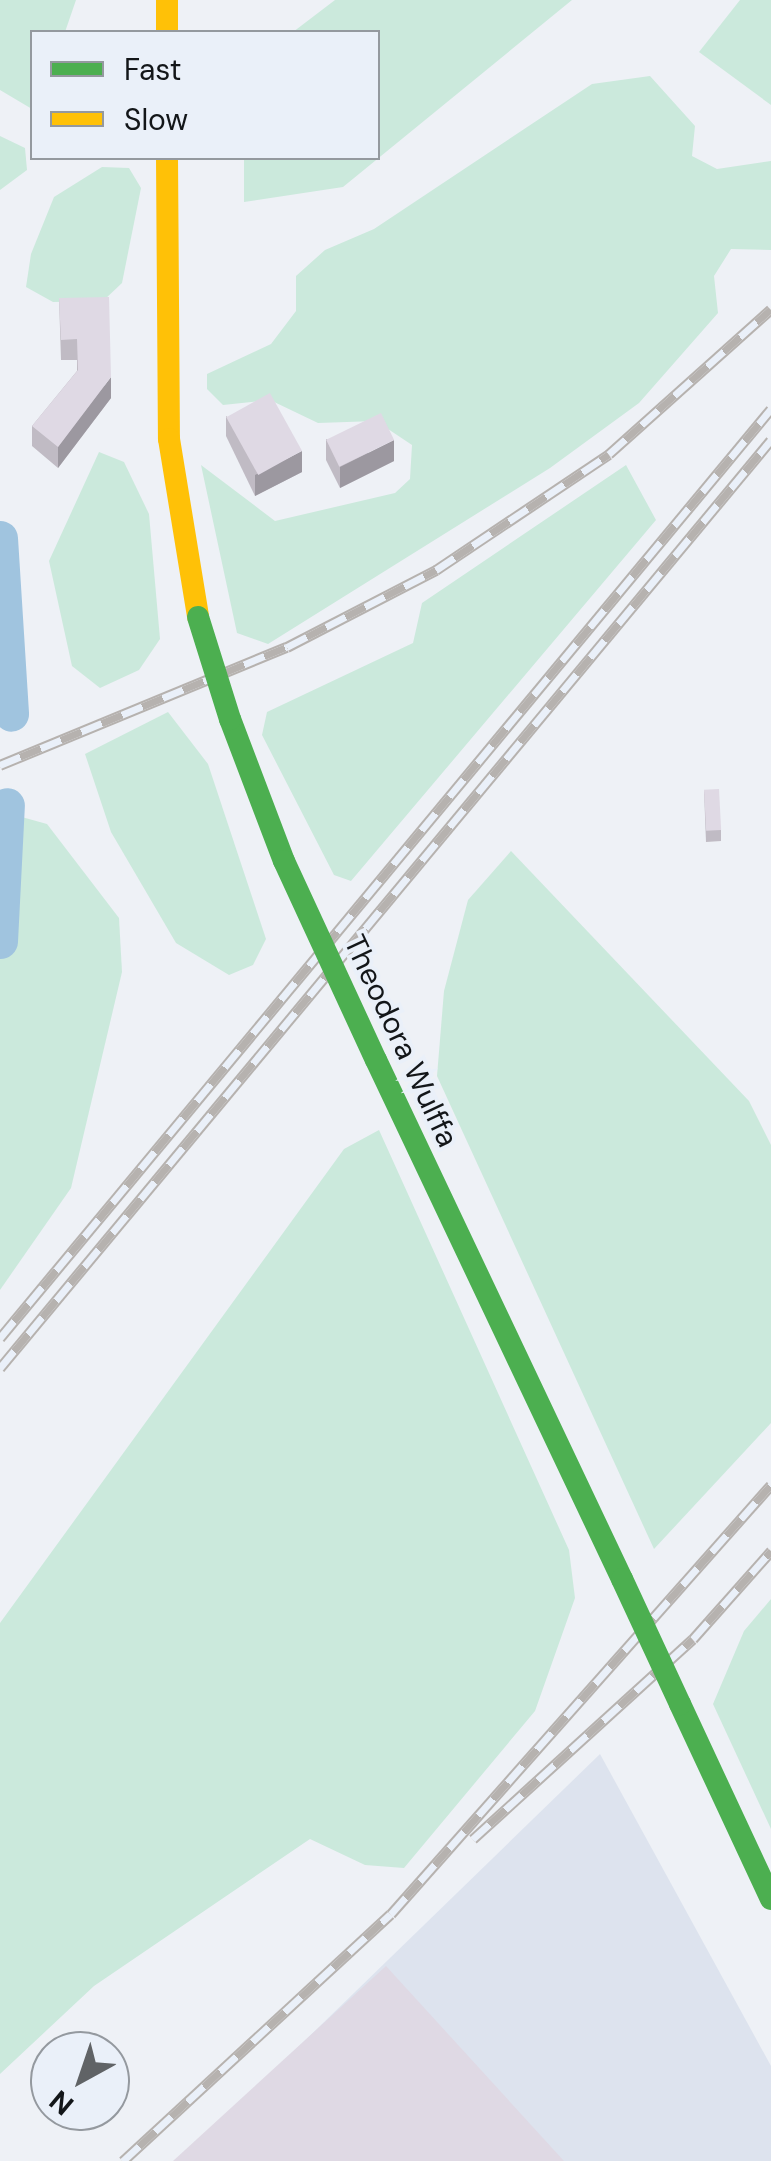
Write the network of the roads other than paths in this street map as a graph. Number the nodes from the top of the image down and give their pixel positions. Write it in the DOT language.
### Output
graph roads {
  1 [pos="167,0"];
  2 [pos="167,30"];
  3 [pos="167,160"];
  4 [pos="771,1899"];
  1 -- 2 [label="street"];
  3 -- 4 [label="street, Theodora Wulffa, bridge"];
}
